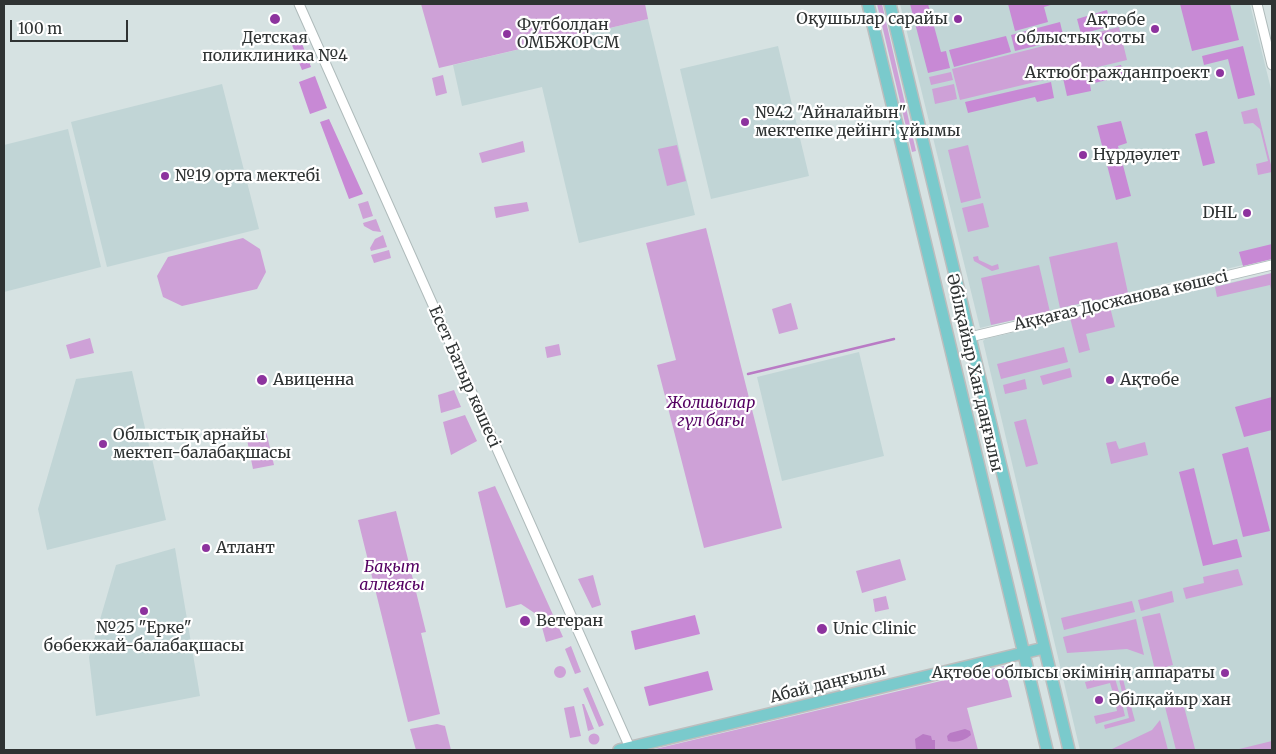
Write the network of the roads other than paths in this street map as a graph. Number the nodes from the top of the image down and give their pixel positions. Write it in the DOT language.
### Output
graph roads {
  1 [pos="299,4"];
  2 [pos="868,4"];
  3 [pos="890,4"];
  4 [pos="1257,4"];
  5 [pos="1272,65"];
  6 [pos="928,162"];
  7 [pos="907,167"];
  8 [pos="1272,265"];
  9 [pos="970,337"];
  10 [pos="1004,480"];
  11 [pos="983,484"];
  12 [pos="1031,591"];
  13 [pos="1010,596"];
  14 [pos="1044,648"];
  15 [pos="1023,653"];
  16 [pos="627,749"];
  17 [pos="1047,750"];
  18 [pos="1069,750"];
  1 -- 16 [label="street, Есет Батыр көшесі"];
  2 -- 7 [label="main road, Әбілқайыр Хан даңғылы"];
  3 -- 6 [label="main road, Әбілқайыр Хан даңғылы"];
  4 -- 5 [label="street"];
  6 -- 7 [label="main road"];
  6 -- 9 [label="main road, Әбілқайыр Хан даңғылы"];
  7 -- 11 [label="main road, Әбілқайыр Хан даңғылы"];
  8 -- 9 [label="street, Аққағаз Досжанова көшесі"];
  9 -- 10 [label="main road, Әбілқайыр Хан даңғылы"];
  10 -- 11 [label="main road"];
  10 -- 12 [label="main road, Әбілқайыр Хан даңғылы"];
  11 -- 13 [label="main road, Әбілқайыр Хан даңғылы"];
  12 -- 13 [label="main road"];
  12 -- 14 [label="main road, Әбілқайыр Хан даңғылы"];
  13 -- 15 [label="main road, Әбілқайыр Хан даңғылы"];
  14 -- 15 [label="main road, Абай даңғылы"];
  14 -- 18 [label="main road, Әбілқайыр Хан даңғылы"];
  15 -- 16 [label="main road, Абай даңғылы"];
  15 -- 17 [label="main road, Әбілқайыр Хан даңғылы"];
}
